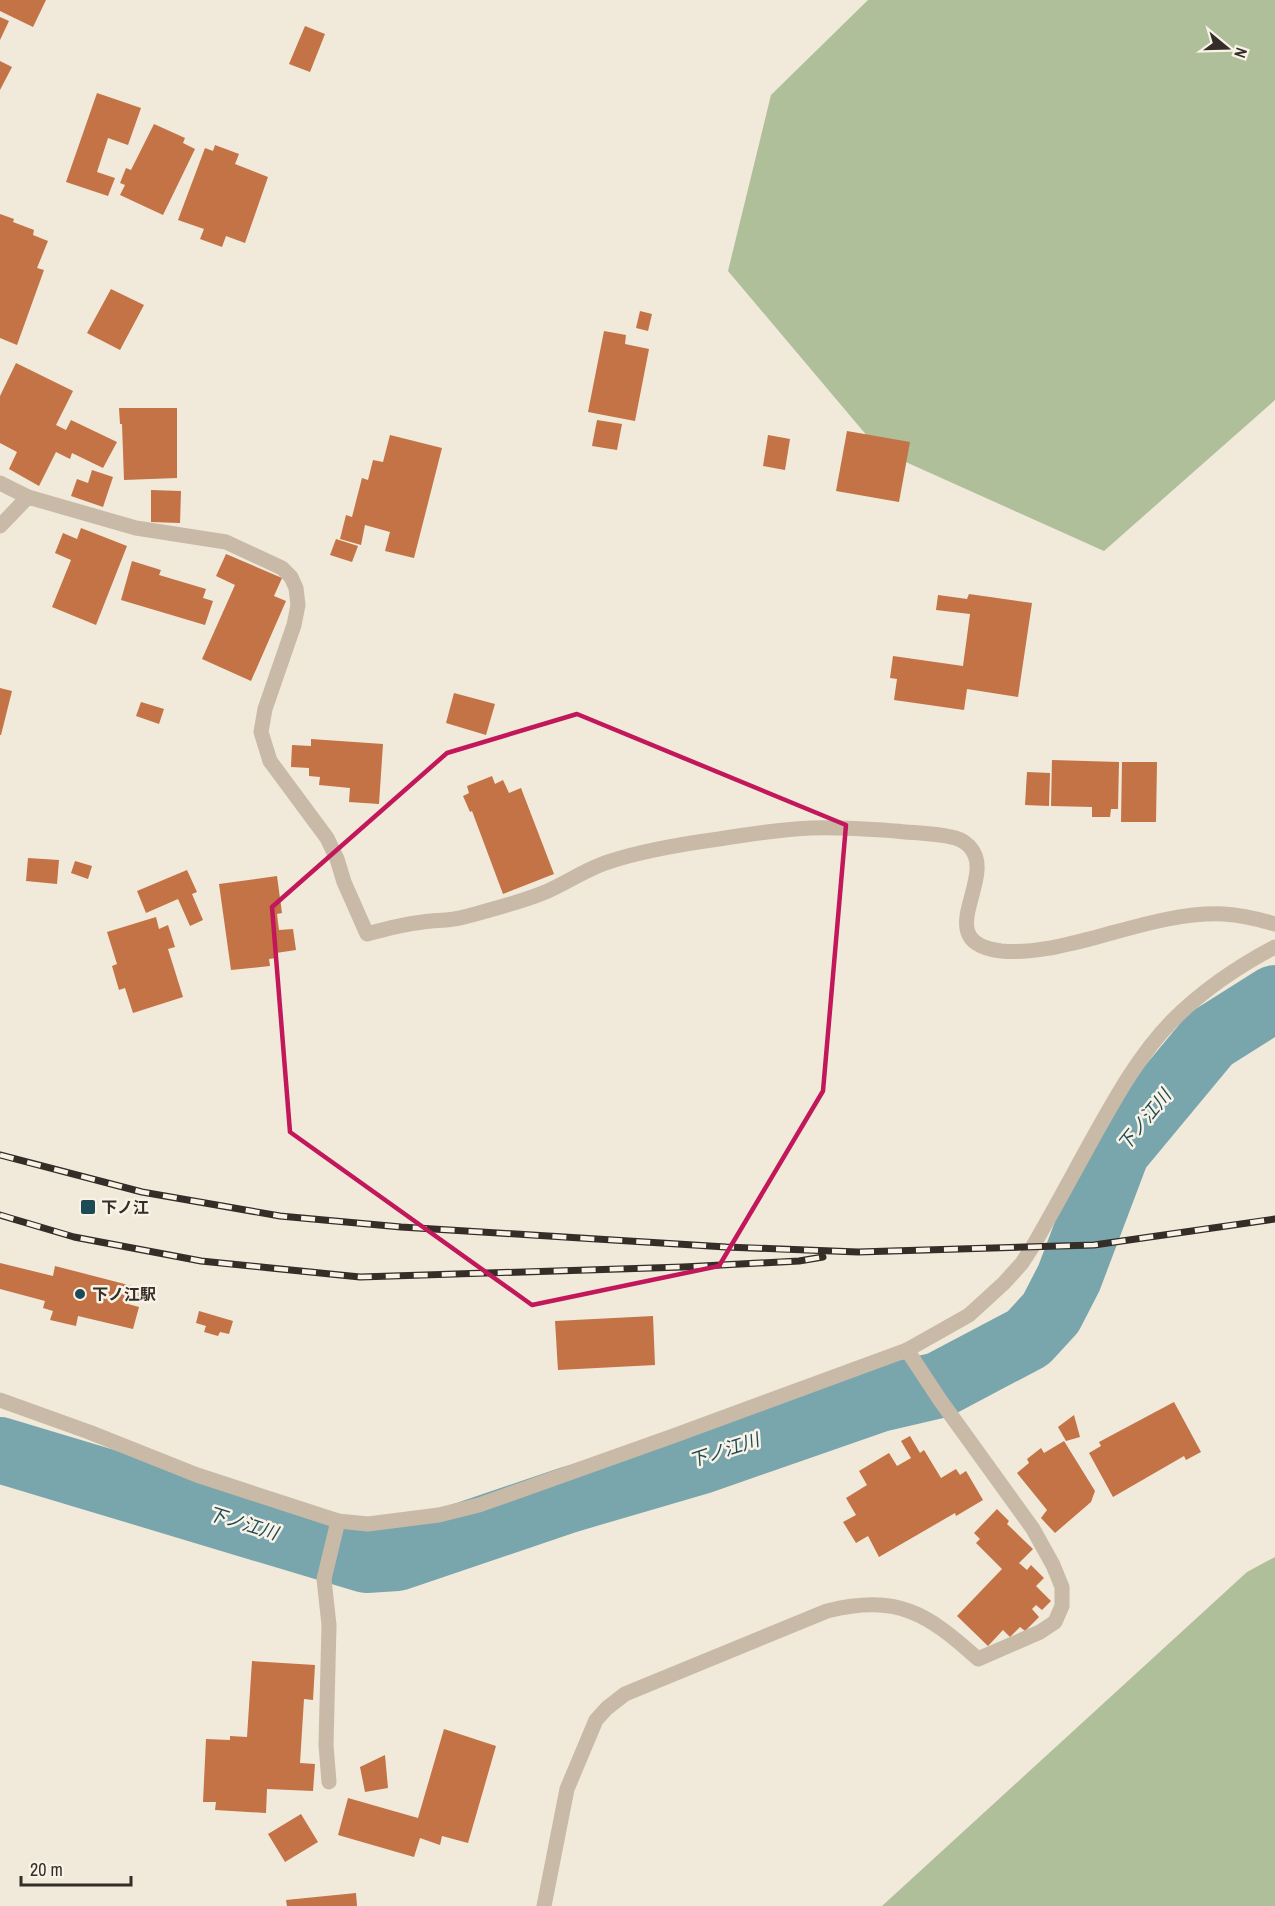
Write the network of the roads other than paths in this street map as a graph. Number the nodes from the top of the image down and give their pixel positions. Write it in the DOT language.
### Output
graph roads {
  1 [pos="0,483"];
  2 [pos="28,498"];
  3 [pos="0,526"];
  4 [pos="1275,924"];
  5 [pos="1275,947"];
  6 [pos="908,1350"];
  7 [pos="0,1400"];
  8 [pos="336,1527"];
  9 [pos="329,1782"];
  10 [pos="544,1906"];
  1 -- 2 [label="street"];
  2 -- 3 [label="street"];
  2 -- 4 [label="street"];
  5 -- 6 [label="street"];
  6 -- 8 [label="street"];
  6 -- 10 [label="street"];
  7 -- 8 [label="street"];
  8 -- 9 [label="street"];
}
